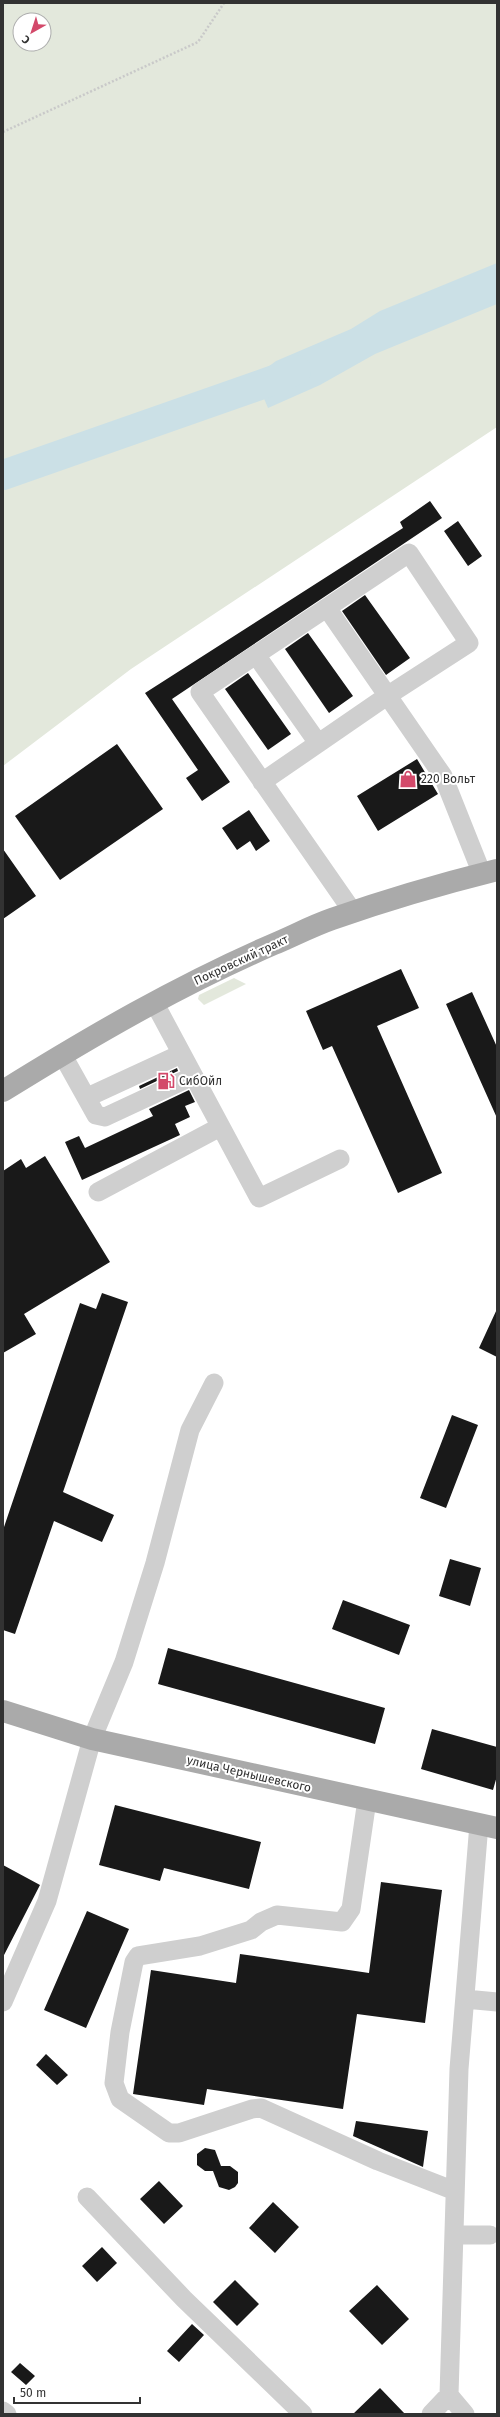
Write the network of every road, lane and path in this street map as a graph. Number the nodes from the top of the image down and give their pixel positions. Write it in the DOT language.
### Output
graph roads {
  1 [pos="224,3"];
  2 [pos="3,132"];
  3 [pos="326,608"];
  4 [pos="256,655"];
  5 [pos="387,696"];
  6 [pos="318,743"];
  7 [pos="262,782"];
  8 [pos="489,872"];
  9 [pos="353,912"];
  10 [pos="154,1002"];
  11 [pos="62,1054"];
  12 [pos="181,1054"];
  13 [pos="194,1076"];
  14 [pos="3,1091"];
  15 [pos="83,1092"];
  16 [pos="220,1127"];
  17 [pos="340,1159"];
  18 [pos="98,1192"];
  19 [pos="214,1383"];
  20 [pos="3,1711"];
  21 [pos="92,1739"];
  22 [pos="366,1800"];
  23 [pos="488,1826"];
  24 [pos="465,2000"];
  25 [pos="3,2002"];
  26 [pos="497,2002"];
  27 [pos="456,2191"];
  28 [pos="87,2197"];
  29 [pos="454,2235"];
  30 [pos="490,2235"];
  31 [pos="449,2395"];
  32 [pos="3,2411"];
  33 [pos="6,2414"];
  34 [pos="303,2414"];
  35 [pos="431,2414"];
  36 [pos="465,2414"];
  1 -- 2 [label="path"];
  3 -- 4 [label="street"];
  3 -- 5 [label="street"];
  3 -- 5 [label="street"];
  4 -- 6 [label="street"];
  4 -- 7 [label="street"];
  5 -- 6 [label="street"];
  5 -- 8 [label="street"];
  6 -- 7 [label="street"];
  7 -- 9 [label="street"];
  8 -- 9 [label="main road, Покровский тракт"];
  9 -- 10 [label="main road, Покровский тракт"];
  10 -- 11 [label="main road, Покровский тракт"];
  10 -- 12 [label="street"];
  11 -- 14 [label="main road, Покровский тракт"];
  11 -- 15 [label="street"];
  12 -- 13 [label="street"];
  12 -- 15 [label="street"];
  13 -- 15 [label="street"];
  13 -- 16 [label="street"];
  16 -- 17 [label="street"];
  16 -- 18 [label="street"];
  19 -- 21 [label="street"];
  20 -- 21 [label="main road, улица Чернышевского"];
  21 -- 22 [label="main road, улица Чернышевского"];
  21 -- 25 [label="street"];
  22 -- 23 [label="main road, улица Чернышевского"];
  22 -- 27 [label="street"];
  23 -- 24 [label="street"];
  24 -- 26 [label="street"];
  24 -- 27 [label="street"];
  27 -- 29 [label="street"];
  28 -- 34 [label="street"];
  29 -- 30 [label="street"];
  29 -- 31 [label="street"];
  31 -- 35 [label="street"];
  31 -- 36 [label="street"];
  32 -- 33 [label="street"];
}
